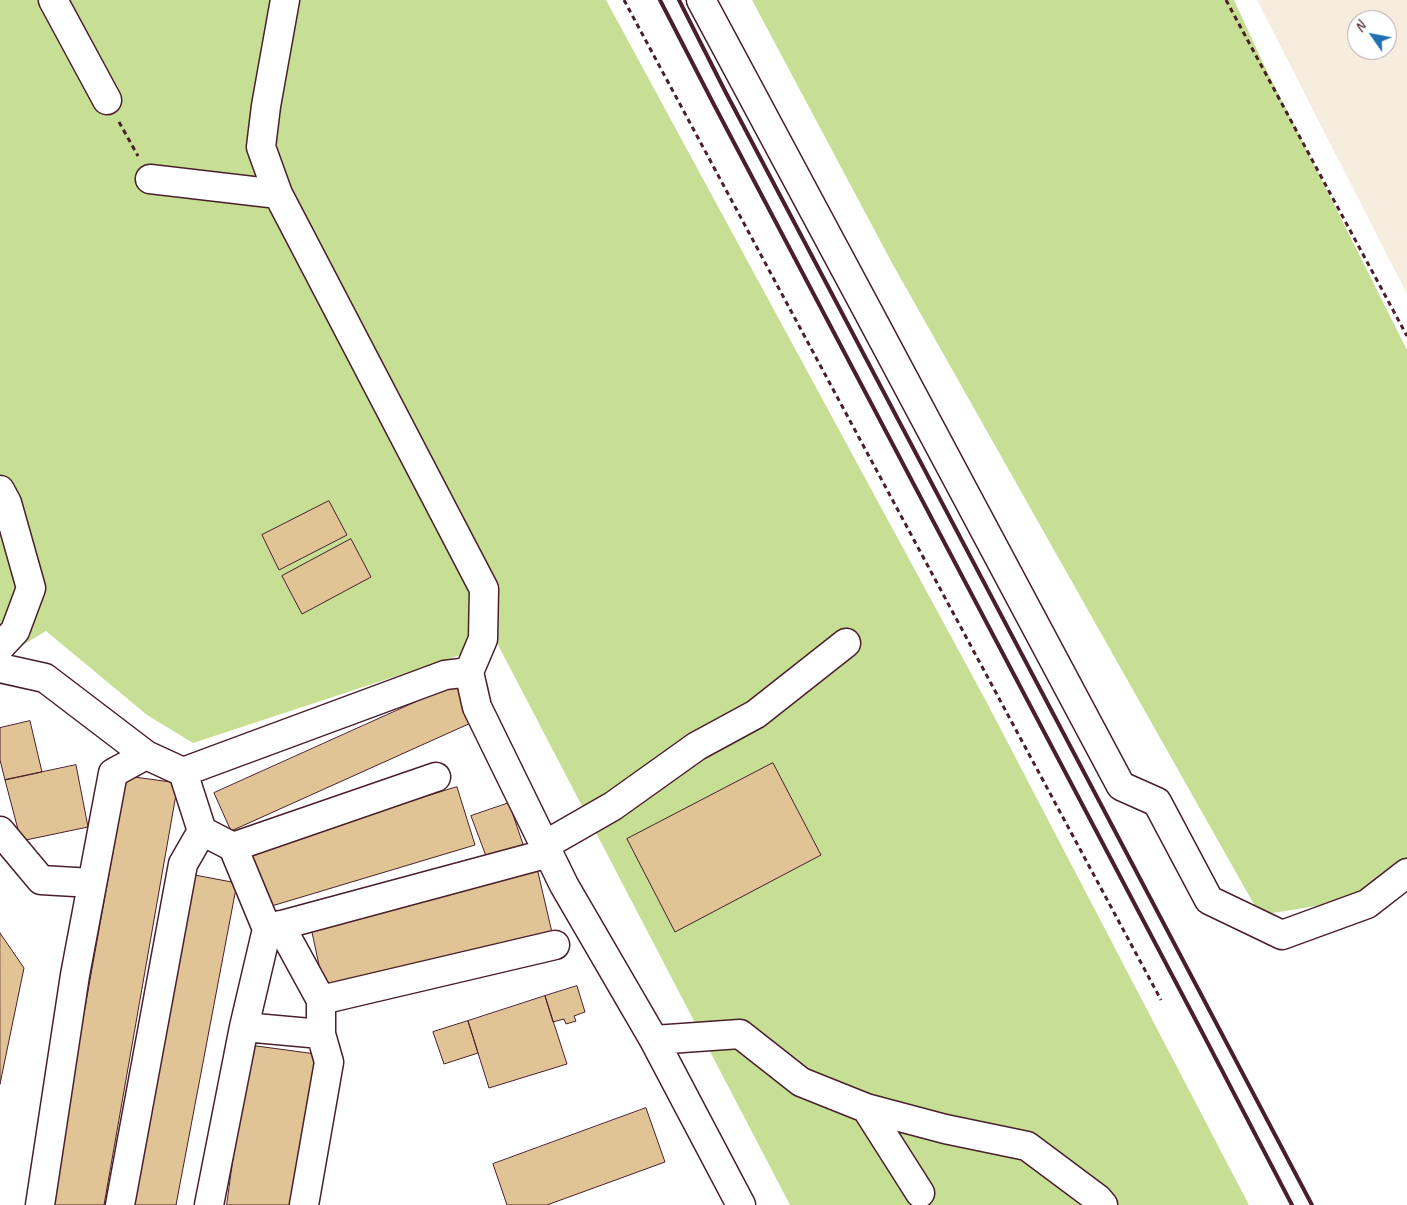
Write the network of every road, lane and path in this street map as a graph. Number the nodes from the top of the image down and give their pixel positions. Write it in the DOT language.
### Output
graph roads {
  1 [pos="53,0"];
  2 [pos="286,0"];
  3 [pos="624,0"];
  4 [pos="701,0"];
  5 [pos="1226,0"];
  6 [pos="107,100"];
  7 [pos="150,179"];
  8 [pos="278,194"];
  9 [pos="1407,336"];
  10 [pos="0,490"];
  11 [pos="846,643"];
  12 [pos="0,647"];
  13 [pos="0,668"];
  14 [pos="470,672"];
  15 [pos="146,755"];
  16 [pos="183,772"];
  17 [pos="436,776"];
  18 [pos="0,831"];
  19 [pos="202,831"];
  20 [pos="234,847"];
  21 [pos="547,849"];
  22 [pos="1407,874"];
  23 [pos="92,883"];
  24 [pos="273,927"];
  25 [pos="555,945"];
  26 [pos="321,1000"];
  27 [pos="1161,1000"];
  28 [pos="244,1027"];
  29 [pos="320,1034"];
  30 [pos="654,1040"];
  31 [pos="866,1108"];
  32 [pos="920,1193"];
  33 [pos="40,1205"];
  34 [pos="120,1205"];
  35 [pos="209,1205"];
  36 [pos="304,1205"];
  37 [pos="741,1205"];
  38 [pos="1103,1205"];
  1 -- 6 [label="street"];
  2 -- 8 [label="street"];
  3 -- 27 [label="path"];
  4 -- 22 [label="street"];
  5 -- 9 [label="path"];
  6 -- 7 [label="path"];
  7 -- 8 [label="street"];
  8 -- 14 [label="street"];
  10 -- 12 [label="street"];
  11 -- 21 [label="street"];
  13 -- 15 [label="street"];
  14 -- 16 [label="street"];
  14 -- 21 [label="street"];
  15 -- 16 [label="street"];
  15 -- 23 [label="street"];
  16 -- 19 [label="street"];
  17 -- 20 [label="street"];
  18 -- 23 [label="street"];
  19 -- 20 [label="street"];
  19 -- 34 [label="street"];
  20 -- 24 [label="street"];
  21 -- 24 [label="street"];
  21 -- 30 [label="street"];
  23 -- 33 [label="street"];
  24 -- 26 [label="street"];
  24 -- 28 [label="street"];
  25 -- 26 [label="street"];
  26 -- 29 [label="street"];
  28 -- 29 [label="street"];
  28 -- 35 [label="street"];
  29 -- 36 [label="street"];
  30 -- 31 [label="street"];
  30 -- 37 [label="street"];
  31 -- 32 [label="street"];
  31 -- 38 [label="street"];
}
